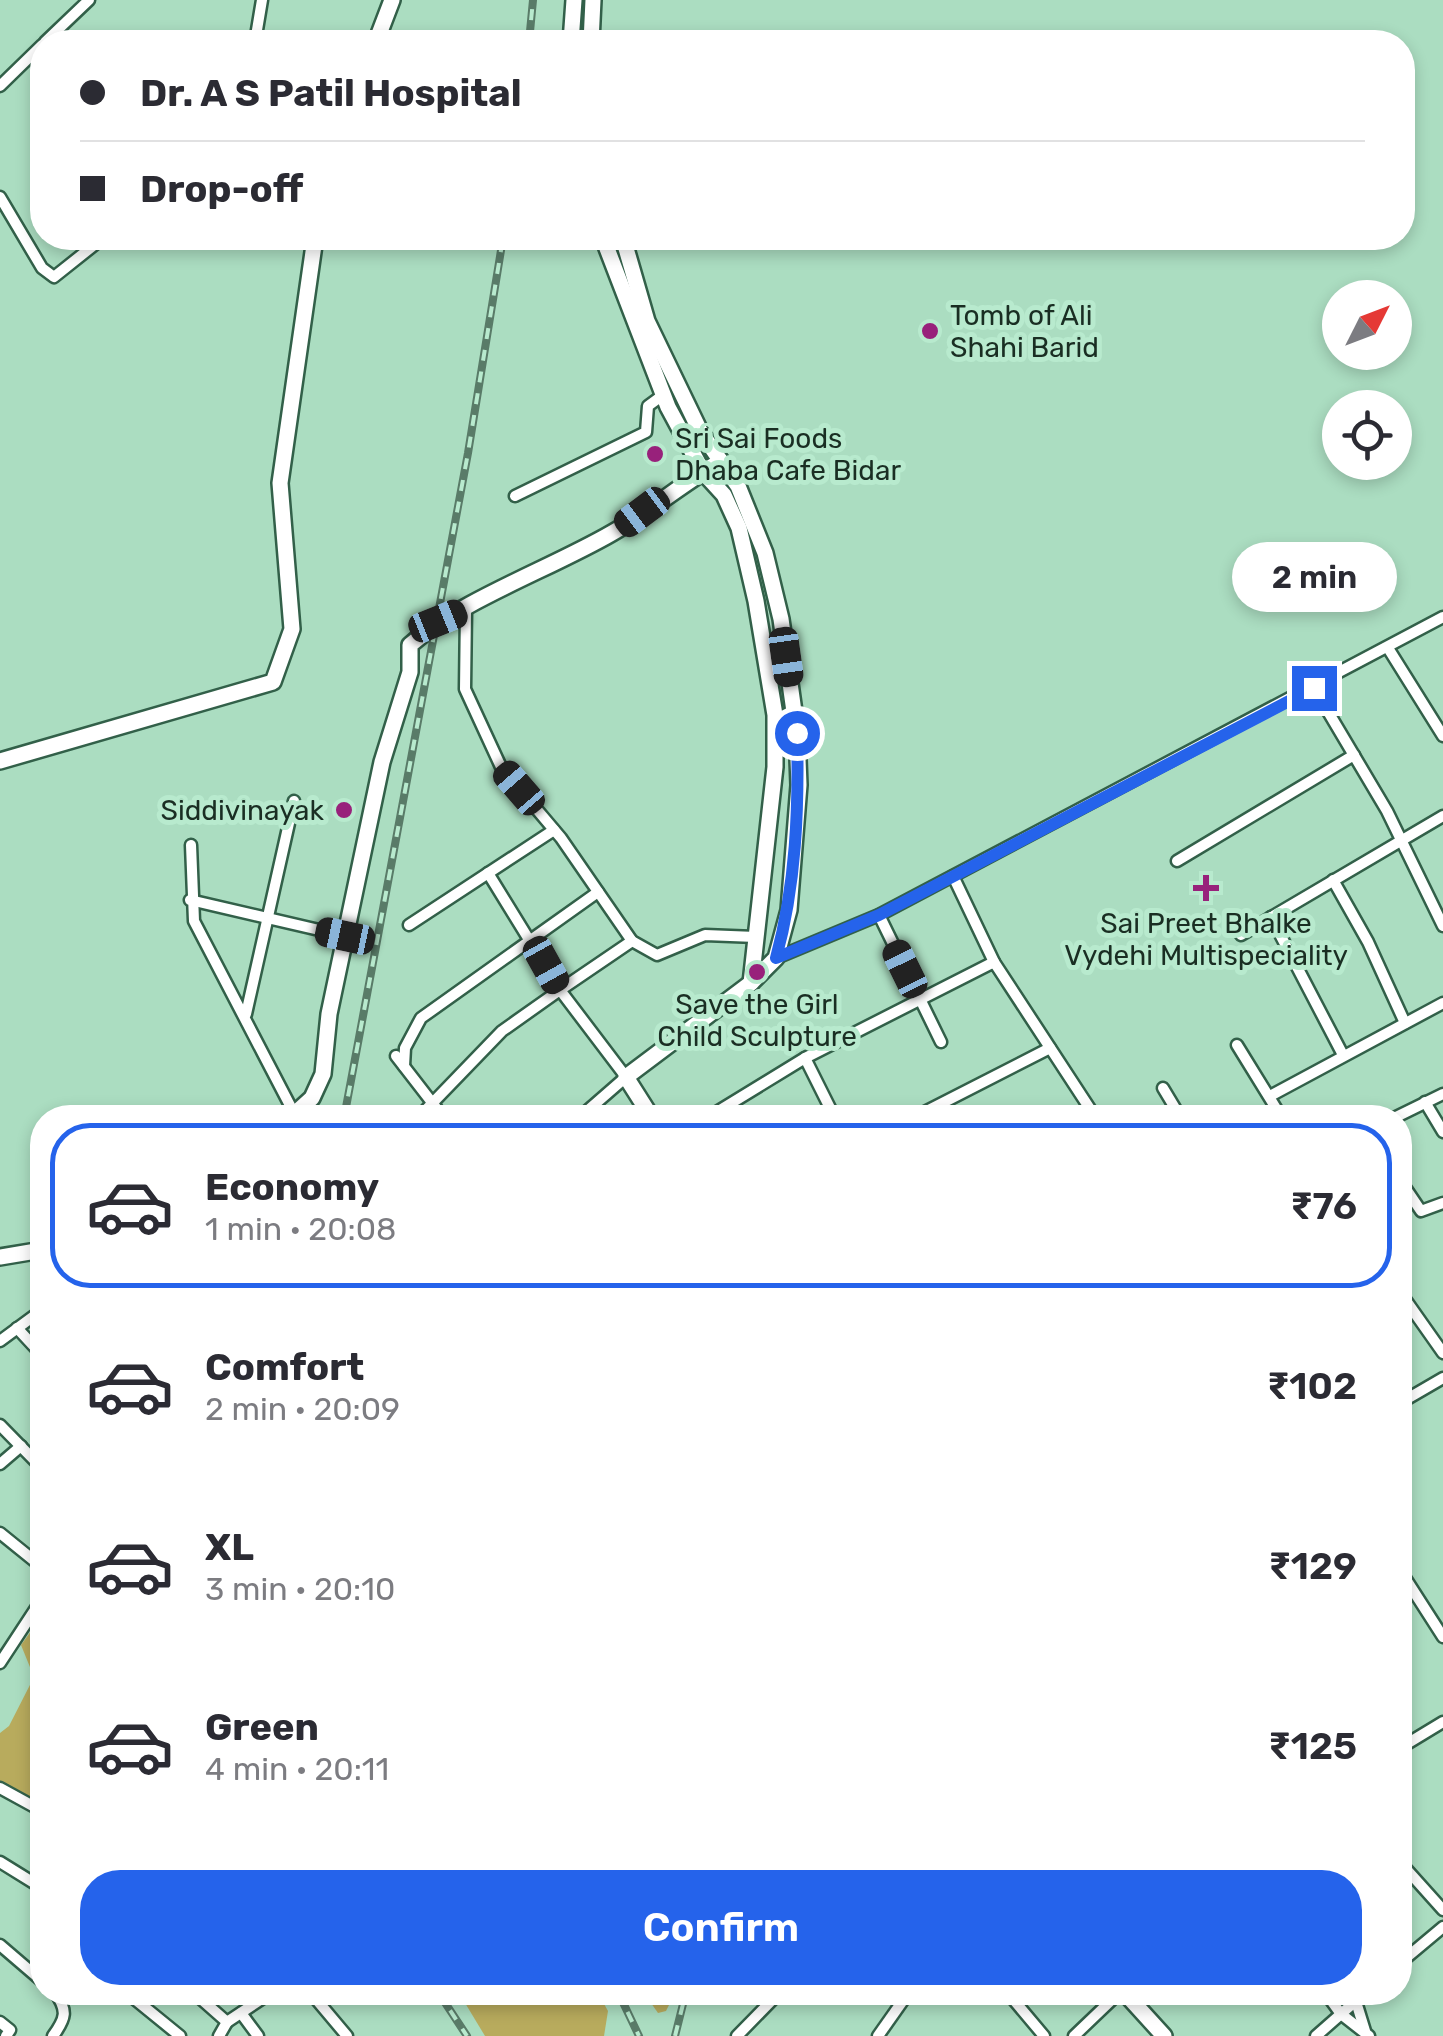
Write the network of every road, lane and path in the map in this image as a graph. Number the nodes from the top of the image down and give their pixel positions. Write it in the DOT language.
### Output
graph roads {
  1 [pos="89,0"];
  2 [pos="262,0"];
  3 [pos="392,0"];
  4 [pos="574,0"];
  5 [pos="593,0"];
  6 [pos="58,30"];
  7 [pos="257,30"];
  8 [pos="381,30"];
  9 [pos="572,30"];
  10 [pos="592,30"];
  11 [pos="30,57"];
  12 [pos="0,86"];
  13 [pos="0,197"];
  14 [pos="30,248"];
  15 [pos="31,250"];
  16 [pos="88,250"];
  17 [pos="313,250"];
  18 [pos="609,250"];
  19 [pos="627,250"];
  20 [pos="663,394"];
  21 [pos="721,461"];
  22 [pos="703,472"];
  23 [pos="515,496"];
  24 [pos="466,609"];
  25 [pos="1443,617"];
  26 [pos="1388,648"];
  27 [pos="1314,688"];
  28 [pos="1442,734"];
  29 [pos="1354,755"];
  30 [pos="0,761"];
  31 [pos="294,801"];
  32 [pos="1443,816"];
  33 [pos="554,830"];
  34 [pos="1401,840"];
  35 [pos="191,845"];
  36 [pos="1177,861"];
  37 [pos="488,873"];
  38 [pos="953,876"];
  39 [pos="1333,880"];
  40 [pos="598,892"];
  41 [pos="190,900"];
  42 [pos="1439,904"];
  43 [pos="879,915"];
  44 [pos="1271,917"];
  45 [pos="268,920"];
  46 [pos="409,925"];
  47 [pos="1443,926"];
  48 [pos="1241,935"];
  49 [pos="345,936"];
  50 [pos="756,937"];
  51 [pos="532,940"];
  52 [pos="632,941"];
  53 [pos="776,958"];
  54 [pos="994,962"];
  55 [pos="751,983"];
  56 [pos="560,990"];
  57 [pos="918,996"];
  58 [pos="1443,1003"];
  59 [pos="246,1016"];
  60 [pos="1404,1023"];
  61 [pos="940,1042"];
  62 [pos="1237,1045"];
  63 [pos="1050,1048"];
  64 [pos="1342,1055"];
  65 [pos="396,1056"];
  66 [pos="805,1058"];
  67 [pos="404,1066"];
  68 [pos="626,1076"];
  69 [pos="1163,1088"];
  70 [pos="1443,1094"];
  71 [pos="1270,1096"];
  72 [pos="1425,1102"];
  73 [pos="432,1104"];
  74 [pos="292,1105"];
  75 [pos="307,1105"];
  76 [pos="594,1105"];
  77 [pos="644,1105"];
  78 [pos="728,1105"];
  79 [pos="828,1105"];
  80 [pos="938,1105"];
  81 [pos="1086,1105"];
  82 [pos="1173,1105"];
  83 [pos="1275,1105"];
  84 [pos="1412,1109"];
  85 [pos="1443,1132"];
  86 [pos="1412,1197"];
  87 [pos="1443,1203"];
  88 [pos="30,1252"];
  89 [pos="0,1257"];
  90 [pos="1412,1309"];
  91 [pos="30,1319"];
  92 [pos="17,1328"];
  93 [pos="0,1340"];
  94 [pos="30,1342"];
  95 [pos="1443,1353"];
  96 [pos="1443,1378"];
  97 [pos="1412,1396"];
  98 [pos="0,1426"];
  99 [pos="21,1446"];
  100 [pos="30,1455"];
  101 [pos="0,1464"];
  102 [pos="0,1534"];
  103 [pos="30,1558"];
  104 [pos="1412,1589"];
  105 [pos="30,1617"];
  106 [pos="1443,1637"];
  107 [pos="0,1663"];
  108 [pos="1443,1722"];
  109 [pos="1412,1741"];
  110 [pos="0,1788"];
  111 [pos="30,1804"];
  112 [pos="0,1862"];
  113 [pos="1412,1875"];
  114 [pos="30,1881"];
  115 [pos="1443,1910"];
  116 [pos="1443,1927"];
  117 [pos="0,1944"];
  118 [pos="1412,1953"];
  119 [pos="30,1970"];
  120 [pos="64,2005"];
  121 [pos="142,2005"];
  122 [pos="208,2005"];
  123 [pos="253,2005"];
  124 [pos="321,2005"];
  125 [pos="769,2005"];
  126 [pos="900,2005"];
  127 [pos="1019,2005"];
  128 [pos="1108,2005"];
  129 [pos="1134,2005"];
  130 [pos="1334,2005"];
  131 [pos="1350,2005"];
  132 [pos="1361,2005"];
  133 [pos="240,2014"];
  134 [pos="1341,2014"];
  135 [pos="0,2022"];
  136 [pos="227,2022"];
  137 [pos="746,2033"];
  138 [pos="1367,2034"];
  139 [pos="6,2036"];
  140 [pos="53,2036"];
  141 [pos="180,2036"];
  142 [pos="220,2036"];
  143 [pos="258,2036"];
  144 [pos="347,2036"];
  145 [pos="878,2036"];
  146 [pos="1044,2036"];
  147 [pos="1074,2036"];
  148 [pos="1164,2036"];
  149 [pos="1316,2036"];
  1 -- 6 [label="street"];
  2 -- 7 [label="street"];
  3 -- 8 [label="main road"];
  4 -- 9 [label="main road"];
  5 -- 10 [label="main road"];
  11 -- 12 [label="street"];
  13 -- 14 [label="street"];
  15 -- 16 [label="street"];
  17 -- 30 [label="main road"];
  18 -- 20 [label="main road"];
  19 -- 21 [label="main road"];
  20 -- 22 [label="main road"];
  20 -- 23 [label="street"];
  21 -- 22 [label="main road"];
  21 -- 53 [label="main road"];
  22 -- 24 [label="main road"];
  22 -- 50 [label="main road"];
  24 -- 33 [label="street"];
  24 -- 49 [label="main road"];
  25 -- 26 [label="street"];
  26 -- 27 [label="street"];
  26 -- 28 [label="street"];
  27 -- 29 [label="street"];
  27 -- 38 [label="street"];
  29 -- 34 [label="street"];
  29 -- 36 [label="street"];
  31 -- 45 [label="street"];
  32 -- 34 [label="street"];
  33 -- 37 [label="street"];
  33 -- 40 [label="street"];
  34 -- 39 [label="street"];
  34 -- 42 [label="street"];
  35 -- 41 [label="street"];
  37 -- 46 [label="street"];
  37 -- 51 [label="street"];
  38 -- 43 [label="street"];
  38 -- 54 [label="street"];
  39 -- 44 [label="street"];
  39 -- 60 [label="street"];
  40 -- 51 [label="street"];
  40 -- 52 [label="street"];
  41 -- 45 [label="street"];
  41 -- 59 [label="street"];
  42 -- 47 [label="street"];
  43 -- 53 [label="street"];
  43 -- 57 [label="street"];
  44 -- 48 [label="street"];
  44 -- 64 [label="street"];
  45 -- 49 [label="street"];
  45 -- 59 [label="street"];
  49 -- 75 [label="main road"];
  50 -- 52 [label="street"];
  50 -- 55 [label="main road"];
  51 -- 56 [label="street"];
  51 -- 67 [label="street"];
  52 -- 56 [label="street"];
  53 -- 55 [label="main road"];
  54 -- 57 [label="street"];
  54 -- 63 [label="street"];
  55 -- 68 [label="main road"];
  56 -- 68 [label="street"];
  56 -- 73 [label="street"];
  57 -- 61 [label="street"];
  57 -- 66 [label="street"];
  58 -- 60 [label="street"];
  59 -- 74 [label="street"];
  60 -- 64 [label="street"];
  62 -- 71 [label="street"];
  63 -- 80 [label="street"];
  63 -- 81 [label="street"];
  64 -- 71 [label="street"];
  65 -- 67 [label="street"];
  66 -- 78 [label="street"];
  66 -- 79 [label="street"];
  67 -- 73 [label="street"];
  68 -- 76 [label="street"];
  68 -- 77 [label="main road"];
  69 -- 82 [label="street"];
  70 -- 72 [label="street"];
  71 -- 83 [label="street"];
  72 -- 84 [label="street"];
  72 -- 85 [label="street"];
  86 -- 87 [label="street"];
  88 -- 89 [label="main road"];
  90 -- 95 [label="street"];
  91 -- 92 [label="street"];
  92 -- 93 [label="street"];
  92 -- 94 [label="street"];
  96 -- 97 [label="street"];
  98 -- 99 [label="street"];
  99 -- 100 [label="street"];
  99 -- 101 [label="street"];
  102 -- 103 [label="street"];
  104 -- 106 [label="street"];
  105 -- 107 [label="street"];
  108 -- 109 [label="street"];
  110 -- 111 [label="street"];
  112 -- 114 [label="street"];
  113 -- 115 [label="street"];
  116 -- 118 [label="street"];
  117 -- 119 [label="street"];
  120 -- 140 [label="street"];
  121 -- 141 [label="street"];
  122 -- 136 [label="street"];
  123 -- 133 [label="street"];
  124 -- 144 [label="street"];
  125 -- 137 [label="street"];
  126 -- 145 [label="street"];
  127 -- 146 [label="street"];
  128 -- 147 [label="street"];
  129 -- 148 [label="main road"];
  130 -- 134 [label="street"];
  131 -- 134 [label="street"];
  132 -- 138 [label="street"];
  133 -- 136 [label="street"];
  133 -- 143 [label="street"];
  134 -- 138 [label="street"];
  134 -- 149 [label="street"];
  135 -- 139 [label="street"];
  136 -- 142 [label="street"];
}
